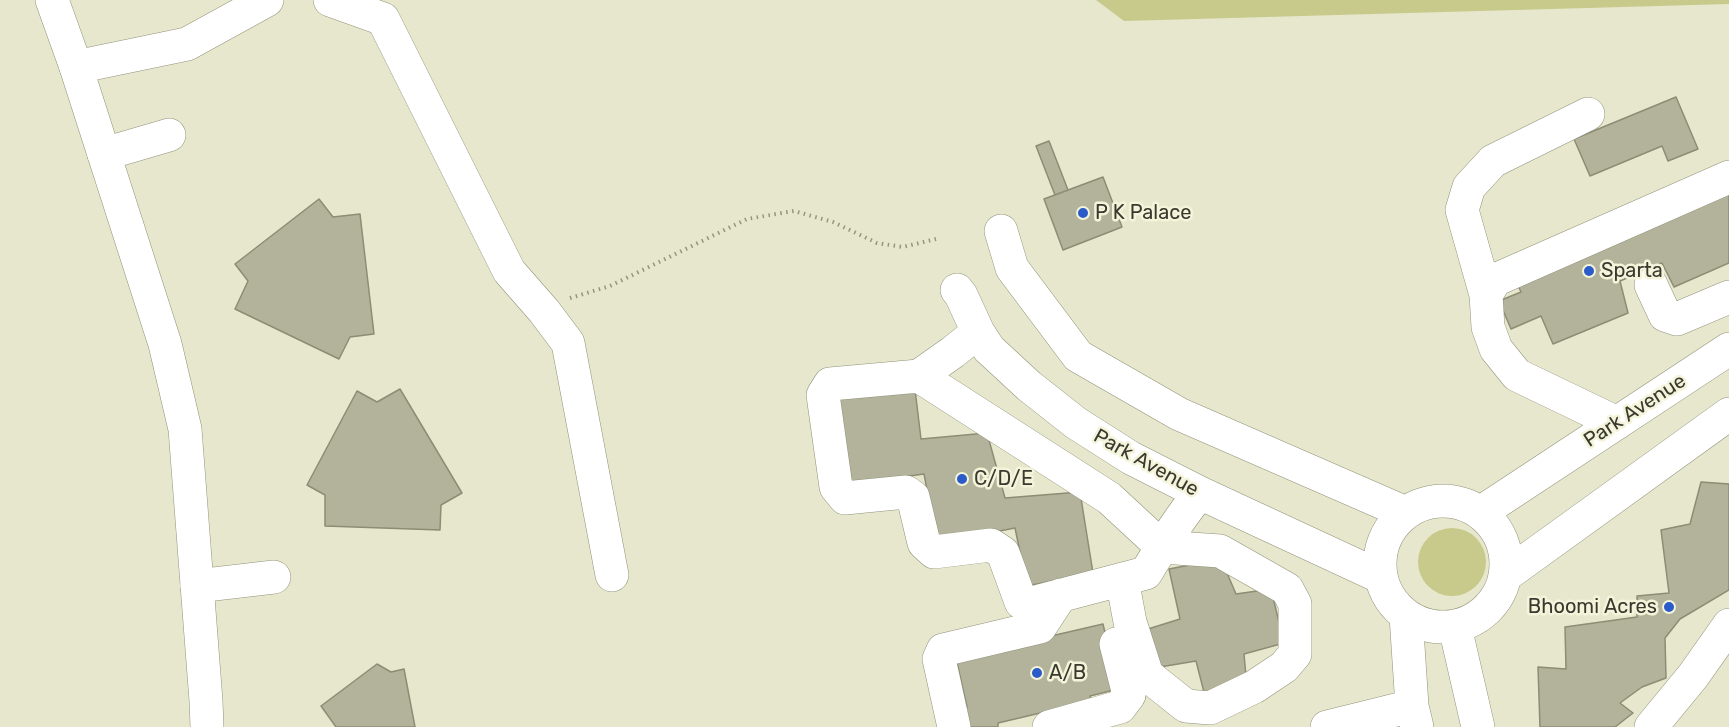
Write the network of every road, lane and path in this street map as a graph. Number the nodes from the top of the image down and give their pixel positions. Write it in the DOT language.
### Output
graph roads {
  1 [pos="52,0"];
  2 [pos="267,0"];
  3 [pos="330,0"];
  4 [pos="76,67"];
  5 [pos="1588,114"];
  6 [pos="169,135"];
  7 [pos="104,154"];
  8 [pos="1729,177"];
  9 [pos="1001,231"];
  10 [pos="940,238"];
  11 [pos="1651,285"];
  12 [pos="957,290"];
  13 [pos="1486,295"];
  14 [pos="1729,297"];
  15 [pos="543,311"];
  16 [pos="978,332"];
  17 [pos="1729,349"];
  18 [pos="919,376"];
  19 [pos="1729,414"];
  20 [pos="1617,423"];
  21 [pos="1200,494"];
  22 [pos="1406,513"];
  23 [pos="1480,513"];
  24 [pos="1162,547"];
  25 [pos="612,575"];
  26 [pos="1506,575"];
  27 [pos="274,577"];
  28 [pos="1381,577"];
  29 [pos="1112,582"];
  30 [pos="197,586"];
  31 [pos="1061,595"];
  32 [pos="1406,616"];
  33 [pos="1729,625"];
  34 [pos="1455,627"];
  35 [pos="1415,717"];
  36 [pos="207,727"];
  37 [pos="954,727"];
  38 [pos="1049,727"];
  39 [pos="1328,727"];
  40 [pos="1478,727"];
  41 [pos="1651,727"];
  1 -- 4 [label="street"];
  2 -- 4 [label="street"];
  3 -- 15 [label="street"];
  4 -- 7 [label="street"];
  5 -- 13 [label="street"];
  6 -- 7 [label="street"];
  7 -- 30 [label="street"];
  8 -- 13 [label="street"];
  9 -- 22 [label="street"];
  10 -- 15 [label="path"];
  11 -- 14 [label="street"];
  12 -- 16 [label="street, Park Avenue"];
  13 -- 20 [label="street"];
  15 -- 25 [label="street"];
  16 -- 18 [label="street"];
  16 -- 21 [label="street, Park Avenue"];
  17 -- 20 [label="street, Park Avenue"];
  18 -- 24 [label="street"];
  18 -- 31 [label="street"];
  19 -- 26 [label="street"];
  20 -- 23 [label="street, Park Avenue"];
  21 -- 24 [label="street"];
  21 -- 28 [label="street, Park Avenue"];
  22 -- 23 [label="street"];
  22 -- 28 [label="street"];
  23 -- 26 [label="street"];
  24 -- 29 [label="street"];
  24 -- 29 [label="street"];
  26 -- 34 [label="street"];
  27 -- 30 [label="street"];
  28 -- 32 [label="street"];
  29 -- 31 [label="street"];
  29 -- 38 [label="street"];
  30 -- 36 [label="street"];
  31 -- 37 [label="street"];
  32 -- 34 [label="street"];
  32 -- 35 [label="street"];
  33 -- 41 [label="street"];
  34 -- 40 [label="street"];
  35 -- 39 [label="street"];
}
